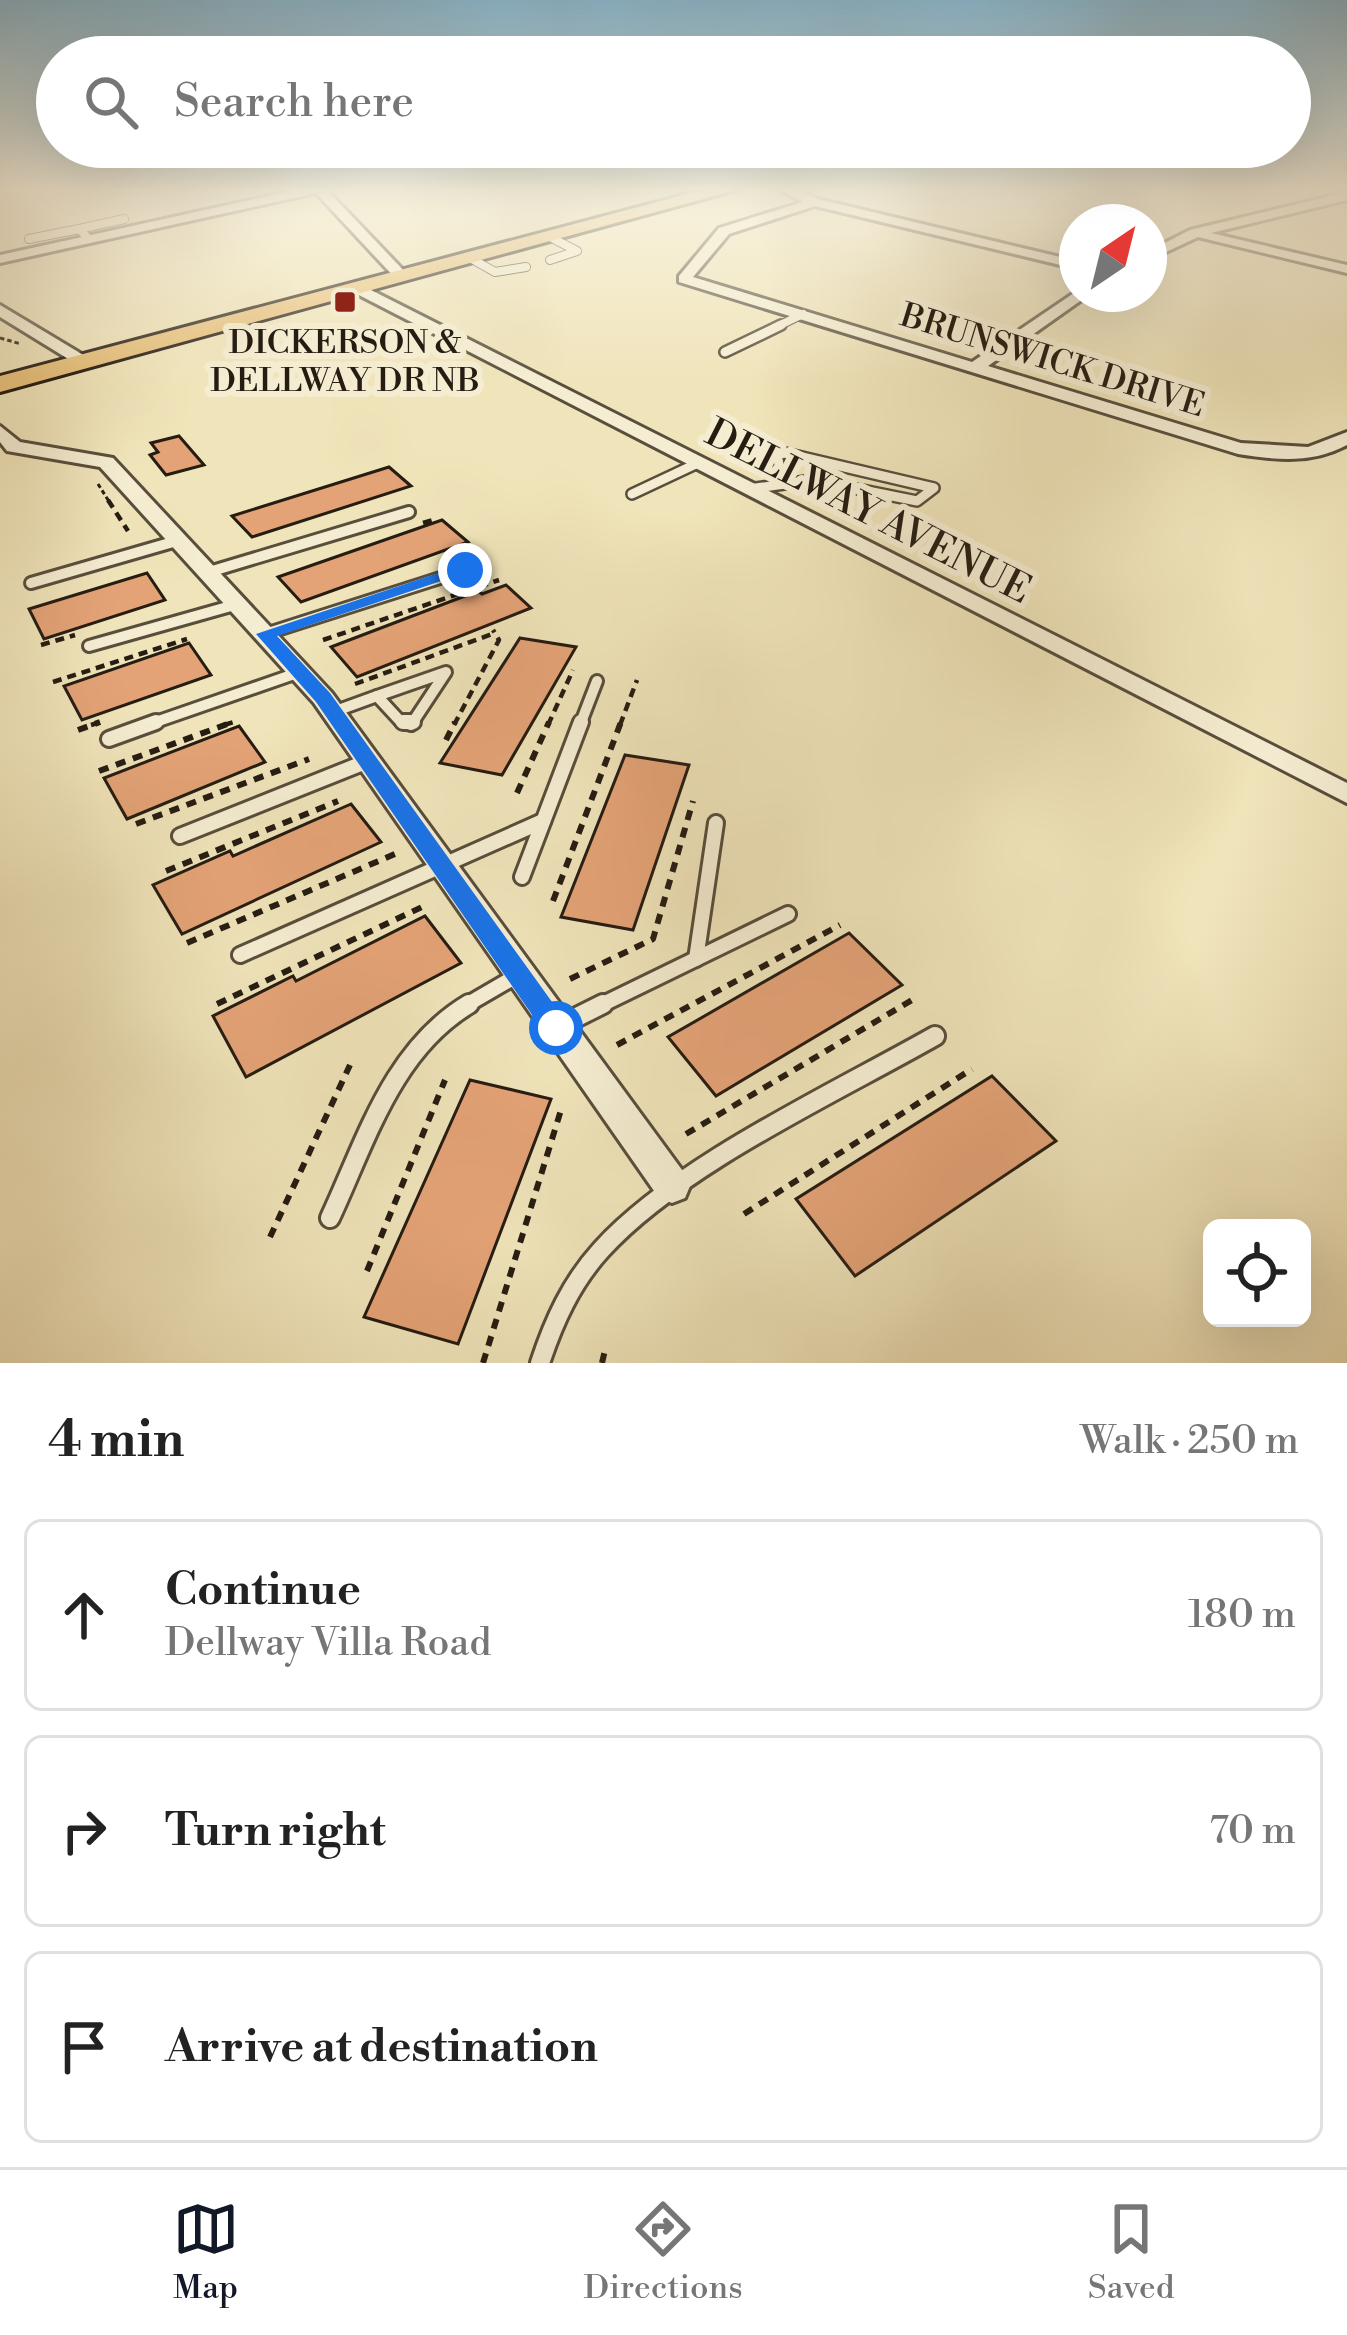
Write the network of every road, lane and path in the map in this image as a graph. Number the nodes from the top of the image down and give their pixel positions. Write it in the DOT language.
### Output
graph roads {
  1 [pos="378,252"];
  2 [pos="561,252"];
  3 [pos="707,252"];
  4 [pos="1018,252"];
  5 [pos="1274,252"];
  6 [pos="472,259"];
  7 [pos="1059,262"];
  8 [pos="522,268"];
  9 [pos="1347,269"];
  10 [pos="402,278"];
  11 [pos="358,289"];
  12 [pos="1059,310"];
  13 [pos="1,311"];
  14 [pos="803,314"];
  15 [pos="725,352"];
  16 [pos="83,362"];
  17 [pos="977,366"];
  18 [pos="0,384"];
  19 [pos="0,431"];
  20 [pos="1347,436"];
  21 [pos="698,463"];
  22 [pos="860,468"];
  23 [pos="88,469"];
  24 [pos="782,478"];
  25 [pos="844,479"];
  26 [pos="749,489"];
  27 [pos="632,494"];
  28 [pos="410,512"];
  29 [pos="128,531"];
  30 [pos="180,540"];
  31 [pos="465,570"];
  32 [pos="209,572"];
  33 [pos="500,580"];
  34 [pos="32,583"];
  35 [pos="238,604"];
  36 [pos="265,634"];
  37 [pos="187,639"];
  38 [pos="323,640"];
  39 [pos="89,646"];
  40 [pos="573,670"];
  41 [pos="300,672"];
  42 [pos="637,680"];
  43 [pos="597,681"];
  44 [pos="53,682"];
  45 [pos="355,683"];
  46 [pos="377,696"];
  47 [pos="333,712"];
  48 [pos="234,722"];
  49 [pos="110,739"];
  50 [pos="446,740"];
  51 [pos="309,759"];
  52 [pos="368,761"];
  53 [pos="99,771"];
  54 [pos="517,793"];
  55 [pos="1347,794"];
  56 [pos="338,801"];
  57 [pos="693,801"];
  58 [pos="543,821"];
  59 [pos="716,823"];
  60 [pos="136,824"];
  61 [pos="180,836"];
  62 [pos="395,854"];
  63 [pos="442,863"];
  64 [pos="166,871"];
  65 [pos="522,877"];
  66 [pos="553,901"];
  67 [pos="422,908"];
  68 [pos="788,914"];
  69 [pos="840,926"];
  70 [pos="187,943"];
  71 [pos="240,955"];
  72 [pos="695,959"];
  73 [pos="518,975"];
  74 [pos="571,979"];
  75 [pos="913,1000"];
  76 [pos="217,1004"];
  77 [pos="556,1028"];
  78 [pos="935,1036"];
  79 [pos="617,1045"];
  80 [pos="350,1066"];
  81 [pos="972,1069"];
  82 [pos="445,1080"];
  83 [pos="561,1110"];
  84 [pos="686,1134"];
  85 [pos="672,1186"];
  86 [pos="744,1214"];
  87 [pos="330,1218"];
  88 [pos="270,1237"];
  89 [pos="367,1270"];
  90 [pos="605,1350"];
  91 [pos="482,1363"];
  92 [pos="540,1363"];
  93 [pos="602,1363"];
  1 -- 10 [label="street"];
  2 -- 6 [label="main road"];
  3 -- 14 [label="street, BRUNSWICK DRIVE"];
  4 -- 7 [label="street"];
  5 -- 9 [label="street"];
  6 -- 8 [label="lane"];
  6 -- 10 [label="main road"];
  10 -- 11 [label="main road"];
  11 -- 16 [label="main road"];
  11 -- 21 [label="street, DELLWAY AVENUE"];
  12 -- 17 [label="street"];
  13 -- 16 [label="street"];
  14 -- 15 [label="lane"];
  14 -- 17 [label="street, BRUNSWICK DRIVE"];
  16 -- 18 [label="main road"];
  17 -- 20 [label="street, BRUNSWICK DRIVE"];
  19 -- 30 [label="street"];
  21 -- 26 [label="street, DELLWAY AVENUE"];
  21 -- 27 [label="lane"];
  22 -- 24 [label="lane"];
  22 -- 25 [label="lane"];
  22 -- 25 [label="lane"];
  23 -- 29 [label="path"];
  24 -- 25 [label="lane"];
  24 -- 26 [label="lane"];
  26 -- 55 [label="street, DELLWAY AVENUE"];
  28 -- 32 [label="lane"];
  30 -- 32 [label="street"];
  30 -- 34 [label="lane"];
  31 -- 36 [label="lane"];
  32 -- 35 [label="street"];
  33 -- 38 [label="path"];
  35 -- 36 [label="street"];
  35 -- 39 [label="lane"];
  36 -- 41 [label="street"];
  37 -- 44 [label="path"];
  40 -- 54 [label="path"];
  41 -- 47 [label="street"];
  41 -- 49 [label="lane"];
  42 -- 66 [label="path"];
  43 -- 58 [label="lane"];
  45 -- 50 [label="path"];
  46 -- 46 [label="lane"];
  46 -- 47 [label="lane"];
  47 -- 52 [label="street"];
  48 -- 53 [label="path"];
  51 -- 60 [label="path"];
  52 -- 61 [label="lane"];
  52 -- 63 [label="street"];
  56 -- 64 [label="path"];
  57 -- 74 [label="path"];
  58 -- 63 [label="lane"];
  58 -- 65 [label="lane"];
  59 -- 72 [label="lane"];
  62 -- 70 [label="path"];
  63 -- 71 [label="lane"];
  63 -- 73 [label="street"];
  67 -- 76 [label="path"];
  68 -- 72 [label="lane"];
  69 -- 79 [label="path"];
  72 -- 77 [label="lane"];
  73 -- 77 [label="street"];
  73 -- 87 [label="lane"];
  75 -- 84 [label="path"];
  77 -- 85 [label="street"];
  78 -- 85 [label="lane"];
  80 -- 88 [label="path"];
  81 -- 86 [label="path"];
  82 -- 89 [label="path"];
  83 -- 91 [label="path"];
  85 -- 92 [label="lane"];
  90 -- 93 [label="path"];
}
